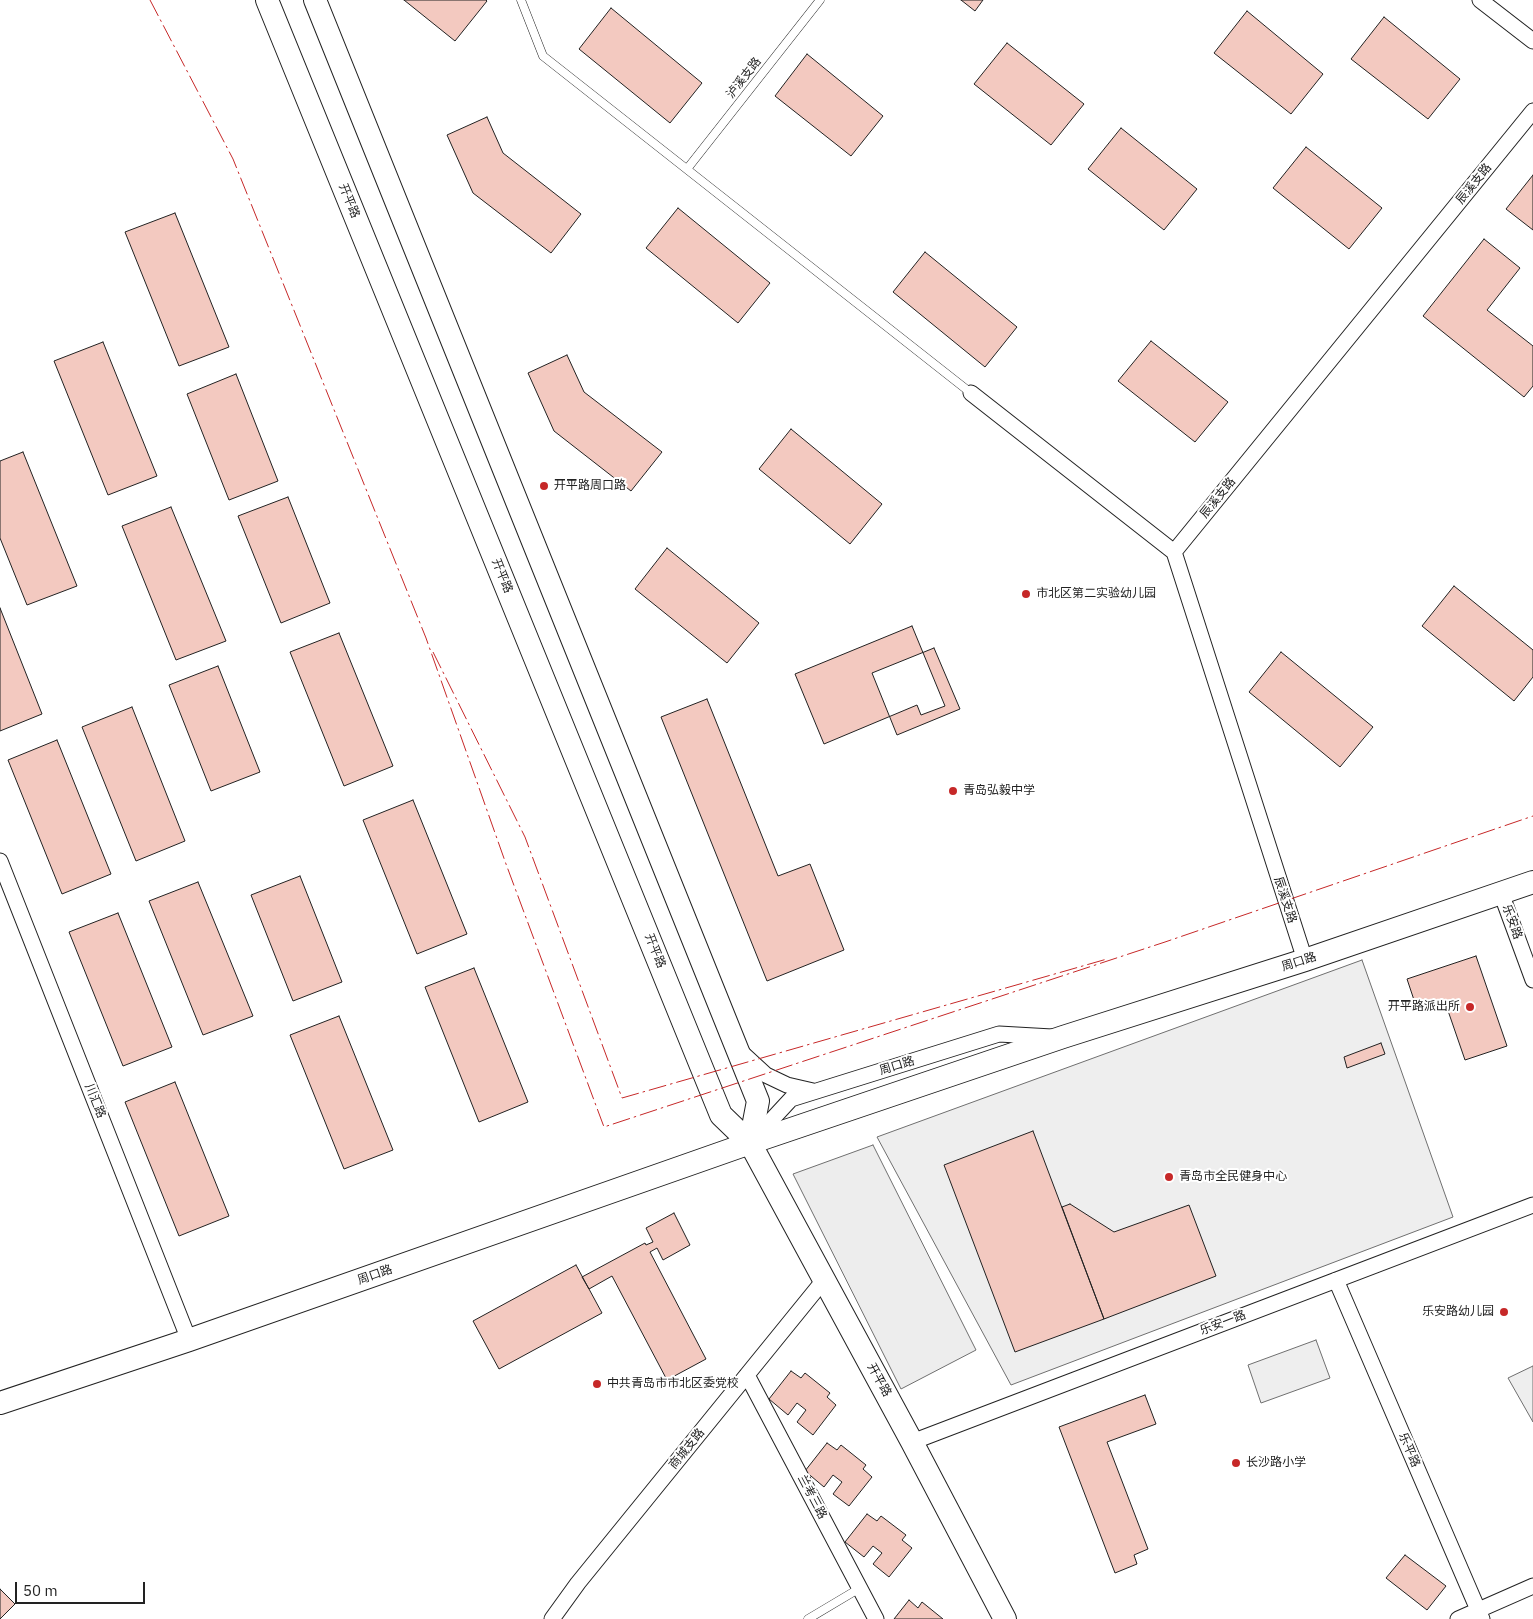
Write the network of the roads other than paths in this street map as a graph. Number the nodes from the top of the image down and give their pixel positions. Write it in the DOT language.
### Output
graph roads {
  1 [pos="267,0"];
  2 [pos="315,0"];
  3 [pos="521,0"];
  4 [pos="820,0"];
  5 [pos="1480,0"];
  6 [pos="1533,41"];
  7 [pos="1533,111"];
  8 [pos="687,169"];
  9 [pos="971,393"];
  10 [pos="1174,552"];
  11 [pos="0,861"];
  12 [pos="1533,882"];
  13 [pos="1501,893"];
  14 [pos="1305,960"];
  15 [pos="1533,980"];
  16 [pos="1063,1037"];
  17 [pos="738,1050"];
  18 [pos="815,1092"];
  19 [pos="750,1143"];
  20 [pos="1533,1205"];
  21 [pos="824,1280"];
  22 [pos="1336,1280"];
  23 [pos="189,1340"];
  24 [pos="747,1375"];
  25 [pos="0,1404"];
  26 [pos="912,1442"];
  27 [pos="1533,1586"];
  28 [pos="860,1588"];
  29 [pos="1480,1615"];
  30 [pos="552,1619"];
  31 [pos="808,1619"];
  32 [pos="876,1619"];
  33 [pos="1005,1619"];
  34 [pos="1458,1619"];
  1 -- 19 [label="main road, 开平路"];
  2 -- 17 [label="main road"];
  3 -- 8 [label="lane"];
  4 -- 8 [label="lane, 泸溪支路"];
  5 -- 6 [label="street"];
  7 -- 10 [label="street, 辰溪支路"];
  8 -- 9 [label="lane"];
  9 -- 10 [label="street"];
  10 -- 14 [label="street, 辰溪支路"];
  11 -- 23 [label="street, 川汇路"];
  12 -- 13 [label="main road, 周口路"];
  13 -- 14 [label="main road, 周口路"];
  13 -- 15 [label="street, 乐安路"];
  14 -- 16 [label="main road, 周口路"];
  16 -- 18 [label="street, 周口路"];
  16 -- 19 [label="main road, 周口路"];
  17 -- 18 [label="street"];
  17 -- 19 [label="main road"];
  18 -- 19 [label="street, 周口路"];
  19 -- 21 [label="main road, 开平路"];
  19 -- 23 [label="main road, 周口路"];
  20 -- 22 [label="street, 乐安一路"];
  21 -- 24 [label="street, 商城支路"];
  21 -- 26 [label="main road, 开平路"];
  22 -- 26 [label="street, 乐安一路"];
  22 -- 29 [label="street, 乐平路"];
  23 -- 25 [label="main road, 周口路"];
  24 -- 28 [label="street, 兰考三路"];
  24 -- 30 [label="street, 商城支路"];
  26 -- 33 [label="main road, 开平路"];
  27 -- 29 [label="street"];
  28 -- 31 [label="lane"];
  28 -- 32 [label="street, 兰考三路"];
  29 -- 34 [label="street"];
}
